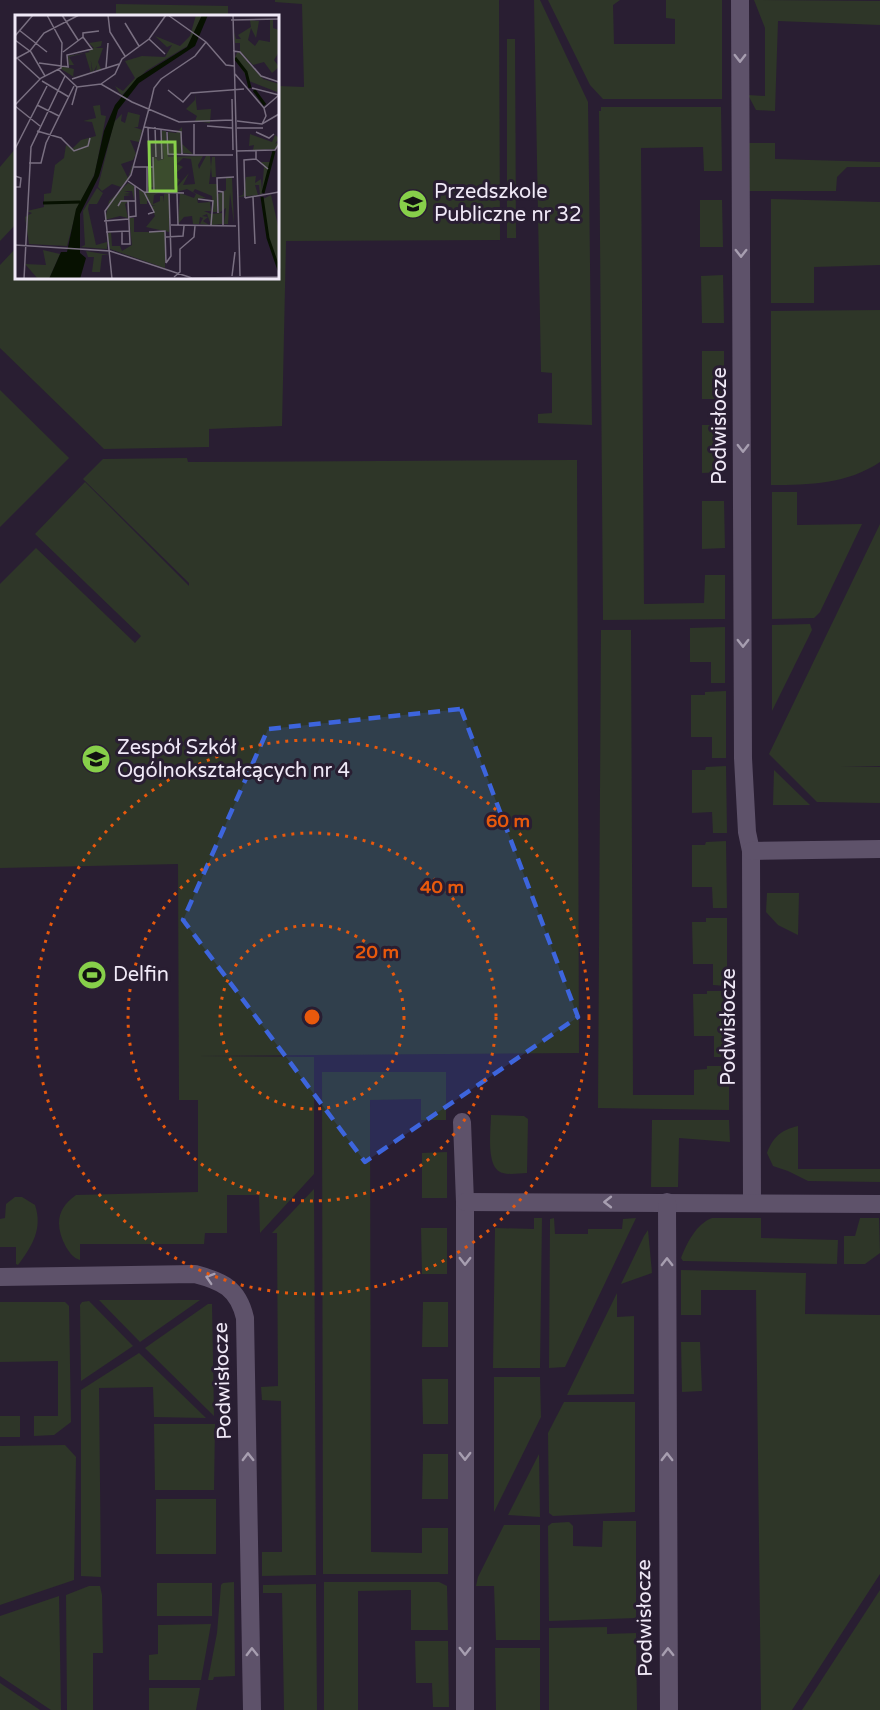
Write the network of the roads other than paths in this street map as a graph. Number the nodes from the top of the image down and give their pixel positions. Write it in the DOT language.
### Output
graph roads {
  1 [pos="741,0"];
  2 [pos="880,849"];
  3 [pos="751,850"];
  4 [pos="462,1122"];
  5 [pos="465,1202"];
  6 [pos="666,1203"];
  7 [pos="752,1203"];
  8 [pos="880,1204"];
  9 [pos="0,1277"];
  10 [pos="252,1710"];
  11 [pos="465,1710"];
  12 [pos="669,1710"];
  1 -- 3 [label="street, Podwisłocze, one-way"];
  2 -- 3 [label="street"];
  3 -- 7 [label="street, Podwisłocze"];
  4 -- 5 [label="street"];
  6 -- 5 [label="street, one-way"];
  5 -- 11 [label="street, one-way"];
  6 -- 7 [label="street"];
  12 -- 6 [label="street, Podwisłocze, one-way"];
  7 -- 8 [label="street"];
  10 -- 9 [label="street, Podwisłocze, one-way"];
}
